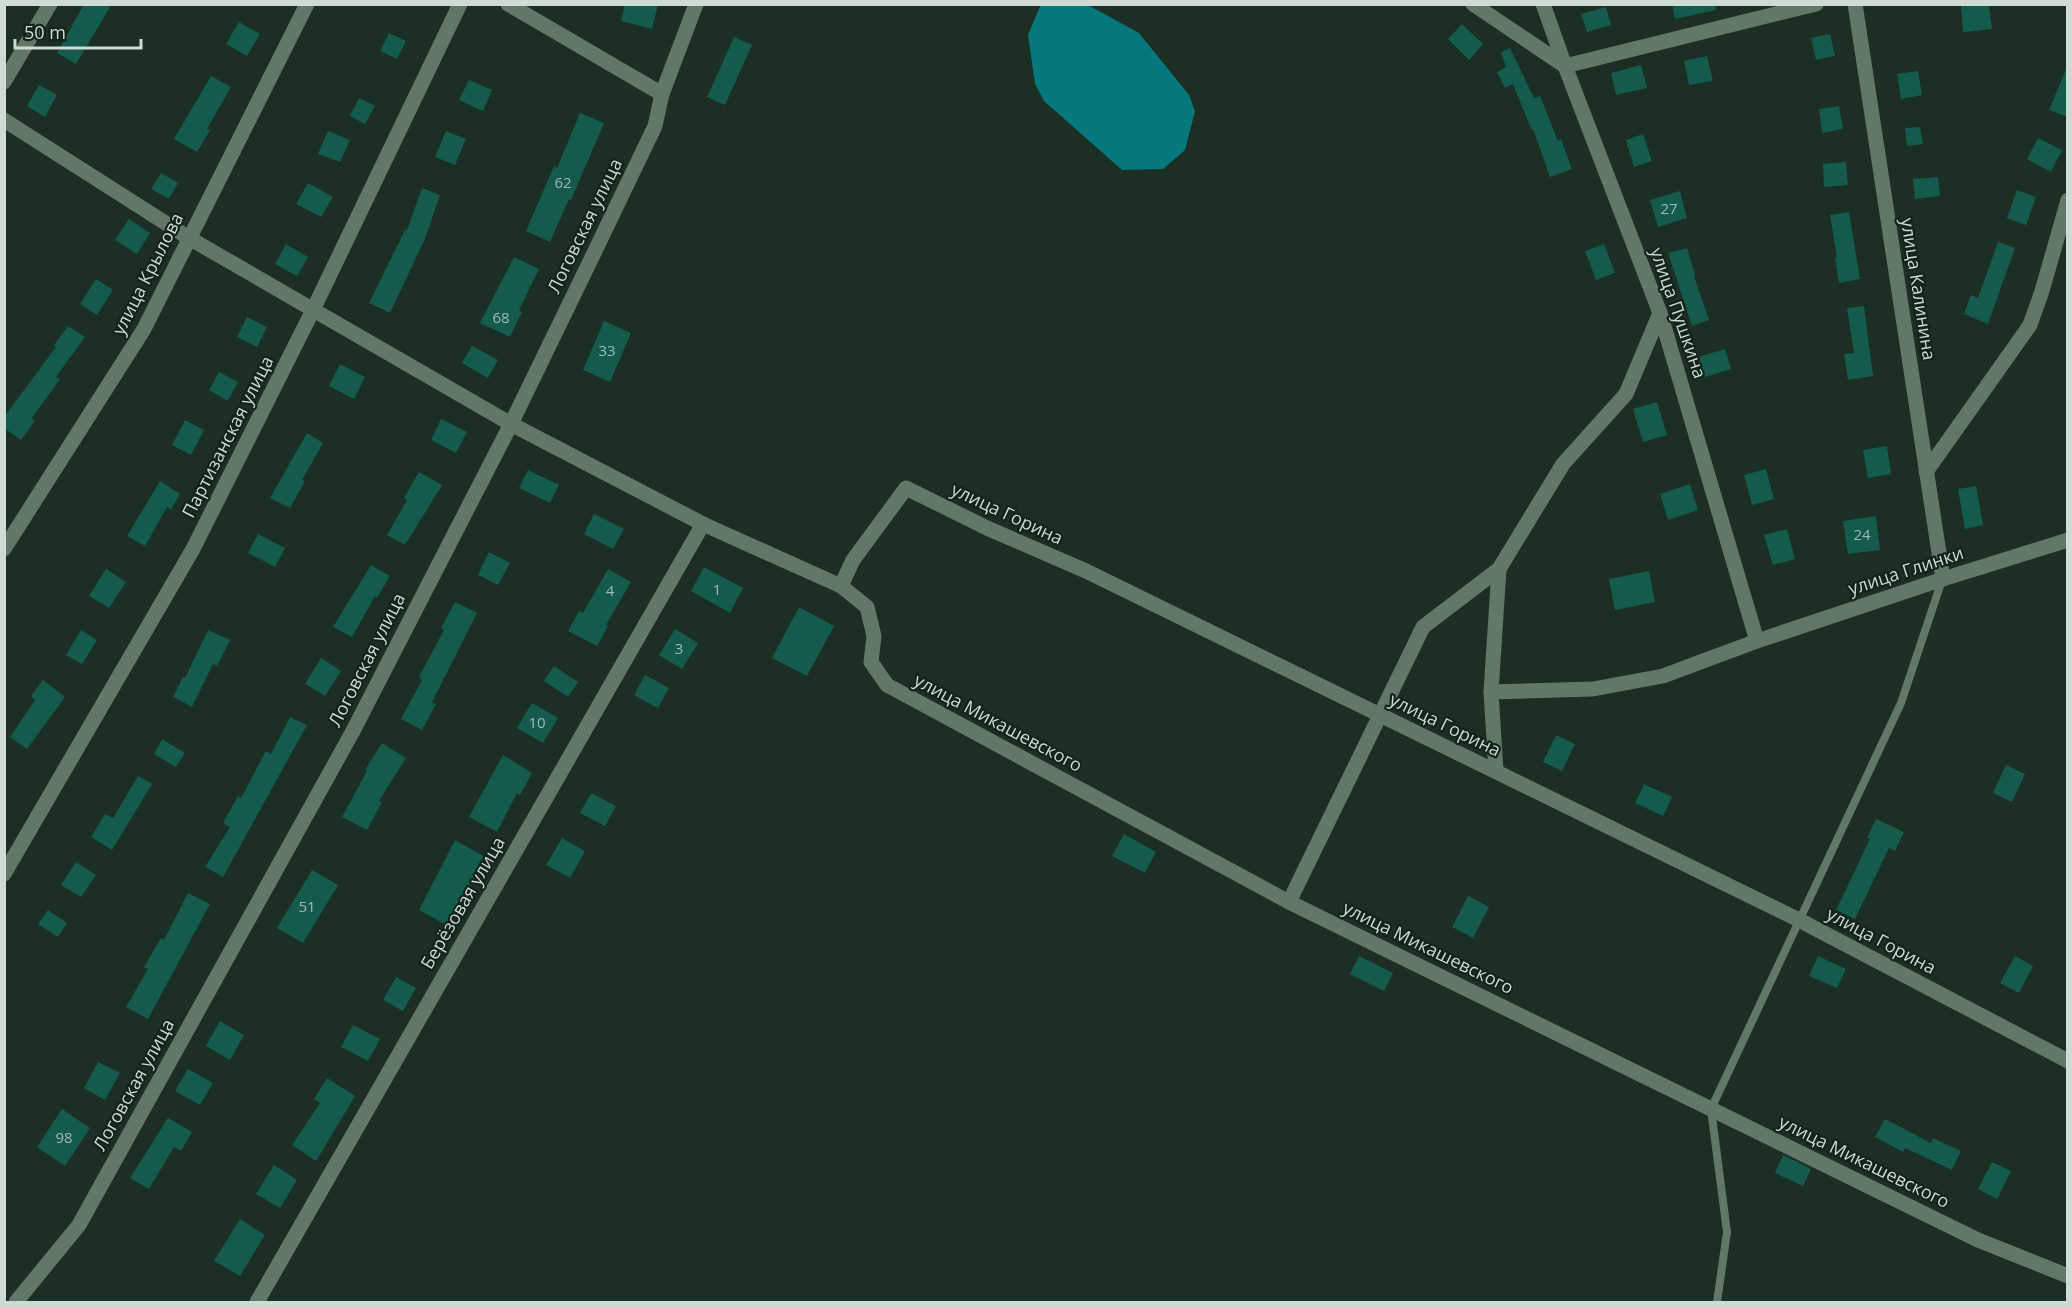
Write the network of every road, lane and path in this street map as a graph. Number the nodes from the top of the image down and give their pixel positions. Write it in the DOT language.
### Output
graph roads {
  1 [pos="50,4"];
  2 [pos="307,4"];
  3 [pos="460,4"];
  4 [pos="508,4"];
  5 [pos="696,4"];
  6 [pos="1473,4"];
  7 [pos="1543,4"];
  8 [pos="1816,4"];
  9 [pos="1855,4"];
  10 [pos="1565,66"];
  11 [pos="4,82"];
  12 [pos="662,94"];
  13 [pos="4,120"];
  14 [pos="2067,200"];
  15 [pos="189,238"];
  16 [pos="313,310"];
  17 [pos="1660,313"];
  18 [pos="511,424"];
  19 [pos="1926,472"];
  20 [pos="703,524"];
  21 [pos="2067,540"];
  22 [pos="4,549"];
  23 [pos="1498,569"];
  24 [pos="1943,579"];
  25 [pos="841,586"];
  26 [pos="1757,640"];
  27 [pos="1491,692"];
  28 [pos="1380,715"];
  29 [pos="1496,771"];
  30 [pos="4,874"];
  31 [pos="1289,902"];
  32 [pos="1800,920"];
  33 [pos="2067,1060"];
  34 [pos="1711,1109"];
  35 [pos="2067,1276"];
  36 [pos="16,1302"];
  37 [pos="257,1302"];
  38 [pos="1717,1302"];
  1 -- 11 [label="street"];
  2 -- 15 [label="street, улица Крылова"];
  3 -- 16 [label="street, Партизанская улица"];
  4 -- 12 [label="street"];
  5 -- 12 [label="street, Логовская улица"];
  6 -- 10 [label="street"];
  7 -- 10 [label="street, улица Пушкина"];
  8 -- 10 [label="street"];
  9 -- 19 [label="street, улица Калинина"];
  10 -- 17 [label="street, улица Пушкина"];
  12 -- 18 [label="street, Логовская улица"];
  13 -- 15 [label="street, улица Микашевского"];
  14 -- 19 [label="street"];
  15 -- 16 [label="street, улица Микашевского"];
  15 -- 22 [label="street, улица Крылова"];
  16 -- 18 [label="street, улица Микашевского"];
  16 -- 30 [label="street, Партизанская улица"];
  17 -- 23 [label="street"];
  17 -- 26 [label="street, улица Пушкина"];
  18 -- 20 [label="street, улица Микашевского"];
  18 -- 36 [label="street, Логовская улица"];
  19 -- 24 [label="street, улица Калинина"];
  20 -- 25 [label="street, улица Микашевского"];
  20 -- 37 [label="street, Берёзовая улица"];
  21 -- 24 [label="street, улица Глинки"];
  23 -- 27 [label="street"];
  23 -- 28 [label="street"];
  24 -- 26 [label="street, улица Глинки"];
  24 -- 32 [label="lane"];
  25 -- 28 [label="street, улица Горина"];
  25 -- 31 [label="street, улица Микашевского"];
  26 -- 27 [label="street, улица Глинки"];
  27 -- 29 [label="street"];
  28 -- 29 [label="street, улица Горина"];
  28 -- 31 [label="street"];
  29 -- 32 [label="street, улица Горина"];
  31 -- 34 [label="street, улица Микашевского"];
  32 -- 33 [label="street, улица Горина"];
  32 -- 34 [label="lane"];
  34 -- 35 [label="street, улица Микашевского"];
  34 -- 38 [label="lane"];
}
